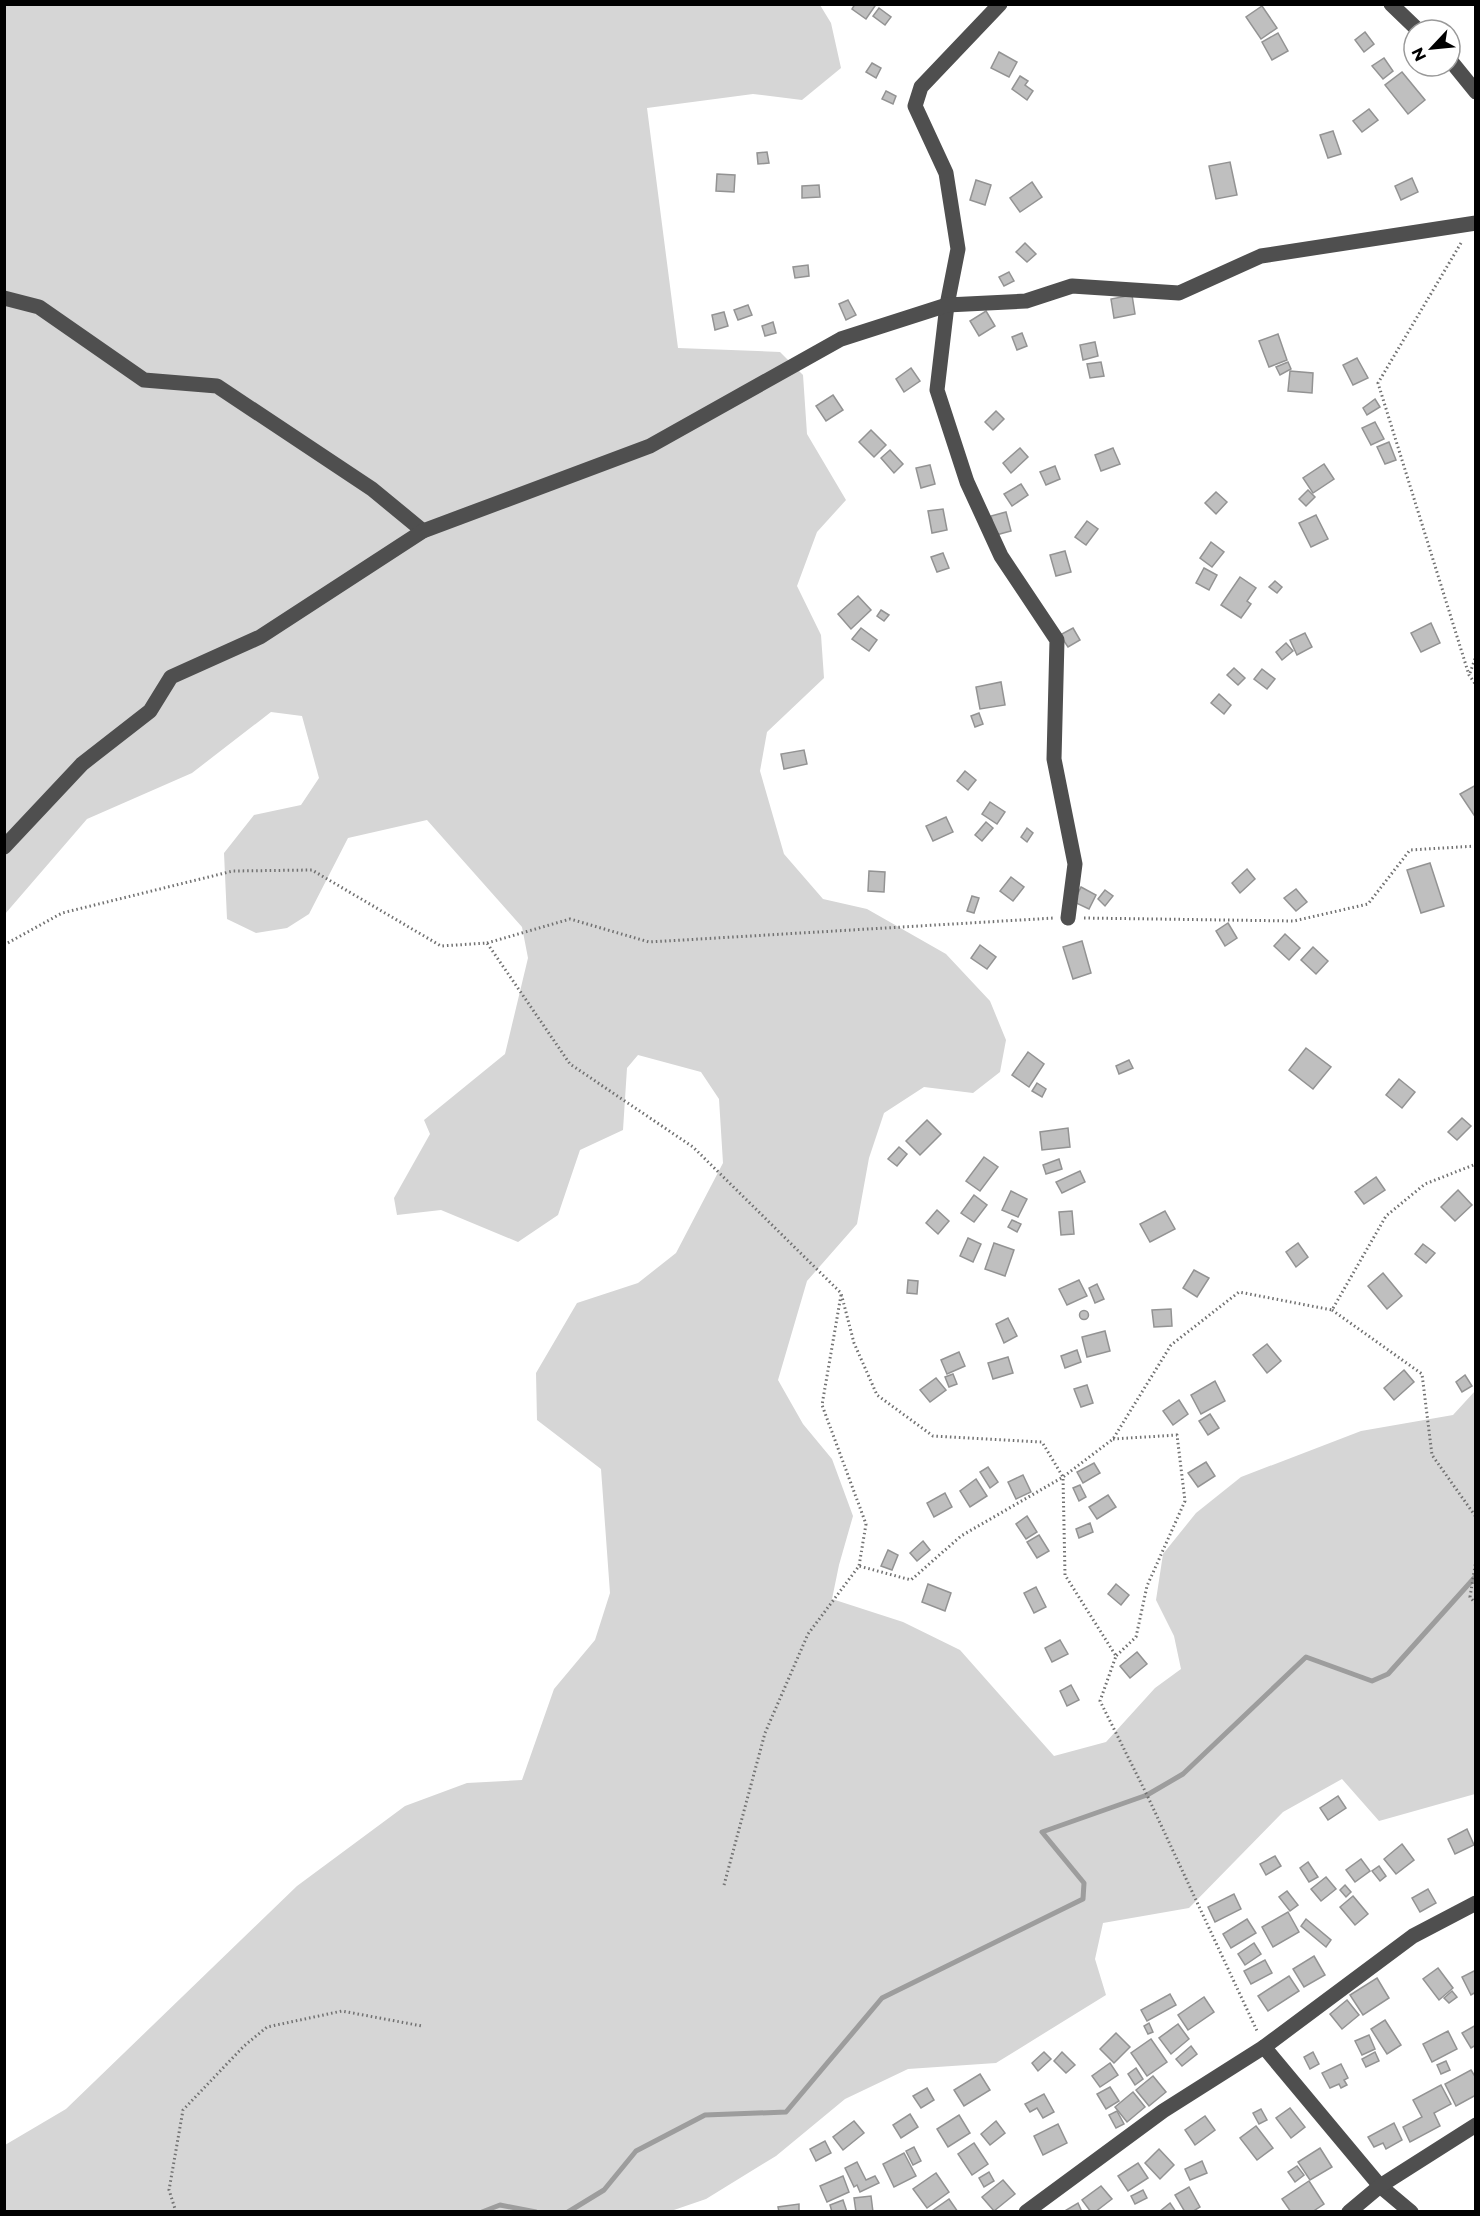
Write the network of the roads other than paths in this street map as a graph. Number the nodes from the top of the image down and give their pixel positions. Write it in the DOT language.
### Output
graph roads {
  1 [pos="1000,4"];
  2 [pos="1391,4"];
  3 [pos="1406,18"];
  4 [pos="1462,75"];
  5 [pos="1476,92"];
  6 [pos="1474,223"];
  7 [pos="4,298"];
  8 [pos="947,304"];
  9 [pos="423,531"];
  10 [pos="4,847"];
  11 [pos="1068,918"];
  12 [pos="1476,1903"];
  13 [pos="1264,2047"];
  14 [pos="1476,2125"];
  15 [pos="1380,2186"];
  16 [pos="1026,2211"];
  17 [pos="1349,2211"];
  18 [pos="1411,2211"];
  1 -- 8 [label="street"];
  2 -- 3 [label="street"];
  4 -- 5 [label="street"];
  6 -- 8 [label="street"];
  7 -- 9 [label="street"];
  8 -- 9 [label="street"];
  8 -- 11 [label="street"];
  9 -- 10 [label="street"];
  12 -- 13 [label="street"];
  13 -- 15 [label="street"];
  13 -- 16 [label="street"];
  14 -- 15 [label="street"];
  15 -- 17 [label="street"];
  15 -- 18 [label="street"];
}
